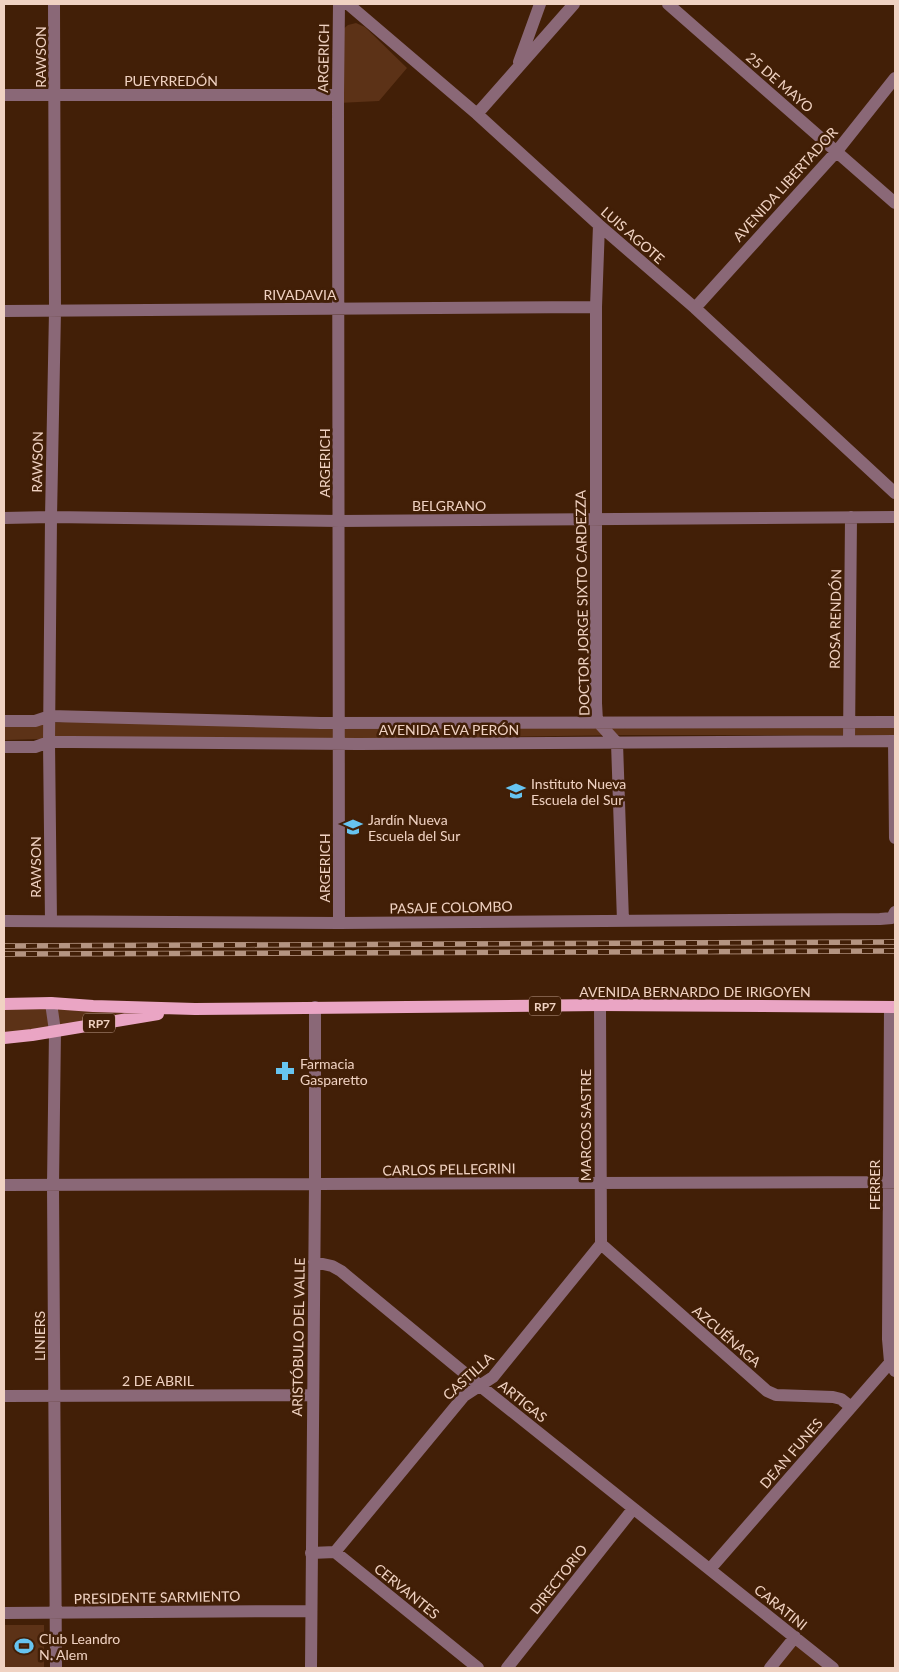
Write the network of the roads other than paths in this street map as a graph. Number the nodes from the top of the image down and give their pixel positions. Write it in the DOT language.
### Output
graph roads {
  1 [pos="54,4"];
  2 [pos="339,4"];
  3 [pos="348,4"];
  4 [pos="540,4"];
  5 [pos="574,4"];
  6 [pos="668,4"];
  7 [pos="517,68"];
  8 [pos="895,78"];
  9 [pos="4,95"];
  10 [pos="55,95"];
  11 [pos="338,95"];
  12 [pos="477,114"];
  13 [pos="837,151"];
  14 [pos="895,203"];
  15 [pos="598,225"];
  16 [pos="596,307"];
  17 [pos="696,308"];
  18 [pos="338,309"];
  19 [pos="4,311"];
  20 [pos="55,311"];
  21 [pos="895,493"];
  22 [pos="51,517"];
  23 [pos="851,517"];
  24 [pos="895,517"];
  25 [pos="4,518"];
  26 [pos="595,519"];
  27 [pos="339,520"];
  28 [pos="50,716"];
  29 [pos="4,721"];
  30 [pos="597,721"];
  31 [pos="340,722"];
  32 [pos="848,722"];
  33 [pos="895,722"];
  34 [pos="849,741"];
  35 [pos="894,741"];
  36 [pos="50,742"];
  37 [pos="617,743"];
  38 [pos="339,744"];
  39 [pos="4,747"];
  40 [pos="895,838"];
  41 [pos="895,912"];
  42 [pos="4,921"];
  43 [pos="51,921"];
  44 [pos="623,921"];
  45 [pos="339,923"];
  46 [pos="51,1003"];
  47 [pos="4,1004"];
  48 [pos="600,1006"];
  49 [pos="315,1007"];
  50 [pos="892,1007"];
  51 [pos="195,1009"];
  52 [pos="55,1031"];
  53 [pos="4,1038"];
  54 [pos="600,1182"];
  55 [pos="892,1182"];
  56 [pos="4,1185"];
  57 [pos="53,1185"];
  58 [pos="315,1185"];
  59 [pos="601,1244"];
  60 [pos="314,1262"];
  61 [pos="894,1363"];
  62 [pos="479,1385"];
  63 [pos="54,1395"];
  64 [pos="312,1395"];
  65 [pos="4,1396"];
  66 [pos="851,1407"];
  67 [pos="633,1509"];
  68 [pos="335,1552"];
  69 [pos="311,1553"];
  70 [pos="710,1569"];
  71 [pos="311,1611"];
  72 [pos="4,1613"];
  73 [pos="56,1613"];
  74 [pos="795,1637"];
  75 [pos="56,1668"];
  76 [pos="311,1668"];
  77 [pos="478,1668"];
  78 [pos="507,1668"];
  79 [pos="770,1668"];
  80 [pos="832,1668"];
  1 -- 10 [label="street, RAWSON"];
  2 -- 11 [label="street, ARGERICH"];
  3 -- 12 [label="street, LUIS AGOTE"];
  4 -- 7 [label="street"];
  5 -- 7 [label="street"];
  6 -- 13 [label="street, 25 DE MAYO"];
  7 -- 12 [label="street"];
  8 -- 13 [label="street, AVENIDA LIBERTADOR"];
  9 -- 10 [label="street, PUEYRREDÓN"];
  10 -- 11 [label="street, PUEYRREDÓN"];
  10 -- 20 [label="street, RAWSON"];
  11 -- 18 [label="street, ARGERICH"];
  12 -- 15 [label="street, LUIS AGOTE"];
  13 -- 14 [label="street, 25 DE MAYO"];
  13 -- 17 [label="street, AVENIDA LIBERTADOR"];
  15 -- 16 [label="street, DOCTOR JORGE SIXTO CARDEZZA"];
  15 -- 17 [label="street, LUIS AGOTE"];
  16 -- 18 [label="street, RIVADAVIA"];
  16 -- 26 [label="street, DOCTOR JORGE SIXTO CARDEZZA"];
  17 -- 21 [label="street, LUIS AGOTE"];
  18 -- 20 [label="street, RIVADAVIA"];
  18 -- 27 [label="street, ARGERICH"];
  19 -- 20 [label="street, RIVADAVIA"];
  20 -- 22 [label="street, RAWSON"];
  22 -- 25 [label="street, BELGRANO"];
  22 -- 27 [label="street, BELGRANO"];
  22 -- 28 [label="street, RAWSON"];
  23 -- 24 [label="street, BELGRANO"];
  23 -- 26 [label="street, BELGRANO"];
  23 -- 32 [label="street, ROSA RENDÓN"];
  26 -- 27 [label="street, BELGRANO"];
  26 -- 30 [label="street, DOCTOR JORGE SIXTO CARDEZZA"];
  27 -- 31 [label="street, ARGERICH"];
  28 -- 29 [label="street, AVENIDA EVA PERÓN"];
  28 -- 31 [label="street, AVENIDA EVA PERÓN"];
  28 -- 36 [label="street, RAWSON"];
  30 -- 31 [label="street, AVENIDA EVA PERÓN"];
  30 -- 32 [label="street, AVENIDA EVA PERÓN"];
  30 -- 37 [label="street, DOCTOR JORGE SIXTO CARDEZZA"];
  31 -- 38 [label="street, ARGERICH"];
  32 -- 33 [label="street, AVENIDA EVA PERÓN"];
  32 -- 34 [label="street, ROSA RENDÓN"];
  34 -- 35 [label="street, AVENIDA EVA PERÓN"];
  34 -- 37 [label="street, AVENIDA EVA PERÓN"];
  35 -- 40 [label="street"];
  36 -- 38 [label="street, AVENIDA EVA PERÓN"];
  36 -- 39 [label="street, AVENIDA EVA PERÓN"];
  36 -- 43 [label="street, RAWSON"];
  37 -- 38 [label="street, AVENIDA EVA PERÓN"];
  37 -- 44 [label="street"];
  38 -- 45 [label="street, ARGERICH"];
  41 -- 44 [label="street, PASAJE COLOMBO"];
  42 -- 43 [label="street, PASAJE COLOMBO"];
  43 -- 45 [label="street, PASAJE COLOMBO"];
  44 -- 45 [label="street, PASAJE COLOMBO"];
  46 -- 47 [label="main road, RP7"];
  46 -- 51 [label="main road, RP7"];
  46 -- 52 [label="street, LINIERS"];
  48 -- 49 [label="main road, AVENIDA BERNARDO DE IRIGOYEN / RP7"];
  48 -- 50 [label="main road, AVENIDA BERNARDO DE IRIGOYEN / RP7"];
  48 -- 54 [label="street, MARCOS SASTRE"];
  49 -- 51 [label="main road, AVENIDA BERNARDO DE IRIGOYEN / RP7"];
  49 -- 58 [label="street, ARISTÓBULO DEL VALLE"];
  50 -- 55 [label="street, FERRER"];
  51 -- 52 [label="main road, RP7"];
  52 -- 53 [label="main road, RP7"];
  52 -- 57 [label="street, LINIERS"];
  54 -- 55 [label="street, CARLOS PELLEGRINI"];
  54 -- 58 [label="street, CARLOS PELLEGRINI"];
  54 -- 59 [label="street, MARCOS SASTRE"];
  55 -- 61 [label="street, FERRER"];
  56 -- 57 [label="street, CARLOS PELLEGRINI"];
  57 -- 58 [label="street, CARLOS PELLEGRINI"];
  57 -- 63 [label="street, LINIERS"];
  58 -- 60 [label="street, ARISTÓBULO DEL VALLE"];
  59 -- 62 [label="street, CASTILLA"];
  59 -- 66 [label="street, AZCUÉNAGA"];
  60 -- 62 [label="street, ARTIGAS"];
  60 -- 64 [label="street, ARISTÓBULO DEL VALLE"];
  61 -- 66 [label="street, DEAN FUNES"];
  62 -- 67 [label="street, ARTIGAS"];
  62 -- 68 [label="street, CASTILLA"];
  63 -- 64 [label="street, 2 DE ABRIL"];
  63 -- 65 [label="street, 2 DE ABRIL"];
  63 -- 73 [label="street, LINIERS"];
  64 -- 69 [label="street, ARISTÓBULO DEL VALLE"];
  66 -- 70 [label="street, DEAN FUNES"];
  67 -- 70 [label="street, ARTIGAS"];
  67 -- 78 [label="street, DIRECTORIO"];
  68 -- 69 [label="street"];
  68 -- 77 [label="street, CERVANTES"];
  69 -- 71 [label="street, ARISTÓBULO DEL VALLE"];
  70 -- 74 [label="street, CARATINI"];
  71 -- 73 [label="street, PRESIDENTE SARMIENTO"];
  71 -- 76 [label="street, ARISTÓBULO DEL VALLE"];
  72 -- 73 [label="street, PRESIDENTE SARMIENTO"];
  73 -- 75 [label="street, LINIERS"];
  74 -- 79 [label="street"];
  74 -- 80 [label="street, CARATINI"];
}
